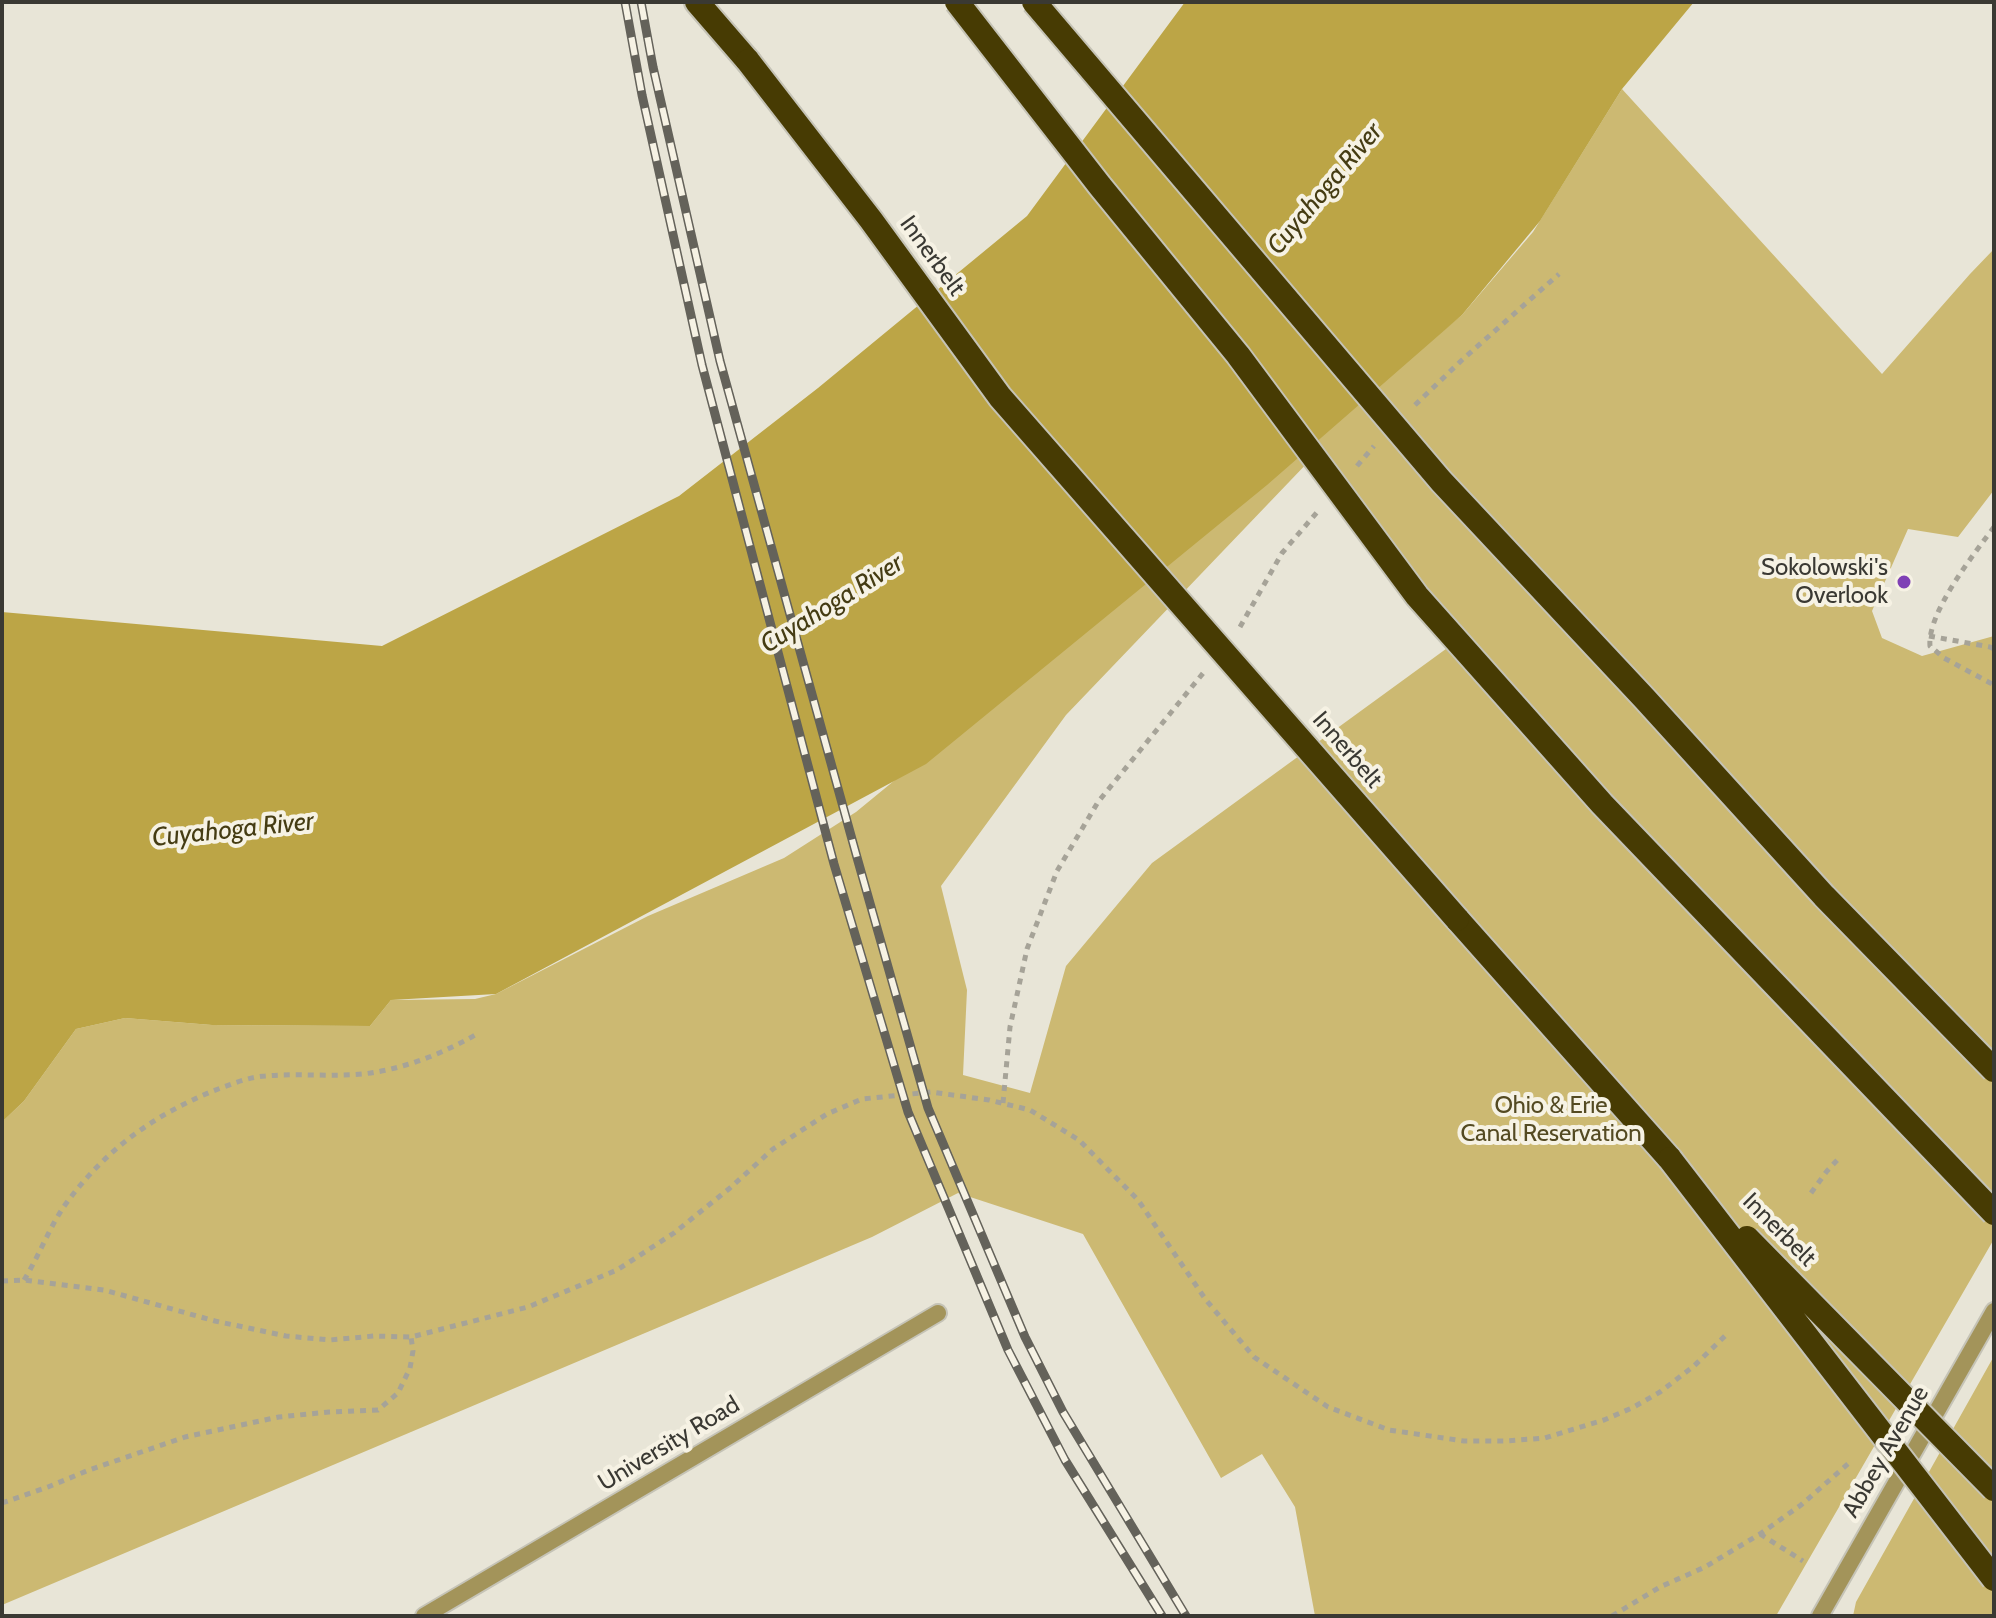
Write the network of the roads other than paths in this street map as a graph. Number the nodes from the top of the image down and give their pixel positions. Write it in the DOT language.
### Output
graph roads {
  1 [pos="697,2"];
  2 [pos="713,2"];
  3 [pos="957,2"];
  4 [pos="1034,2"];
  5 [pos="748,61"];
  6 [pos="1994,1070"];
  7 [pos="1670,1159"];
  8 [pos="1994,1213"];
  9 [pos="1994,1311"];
  10 [pos="938,1313"];
  11 [pos="1994,1489"];
  12 [pos="1994,1579"];
  13 [pos="424,1616"];
  14 [pos="1820,1616"];
  1 -- 5 [label="highway"];
  2 -- 5 [label="highway, Innerbelt"];
  3 -- 8 [label="highway, bridge"];
  4 -- 6 [label="highway, bridge"];
  5 -- 7 [label="highway, Innerbelt, bridge"];
  7 -- 11 [label="highway, Innerbelt, bridge"];
  7 -- 12 [label="highway, bridge"];
  9 -- 14 [label="street, Abbey Avenue"];
  10 -- 13 [label="street, University Road"];
}
